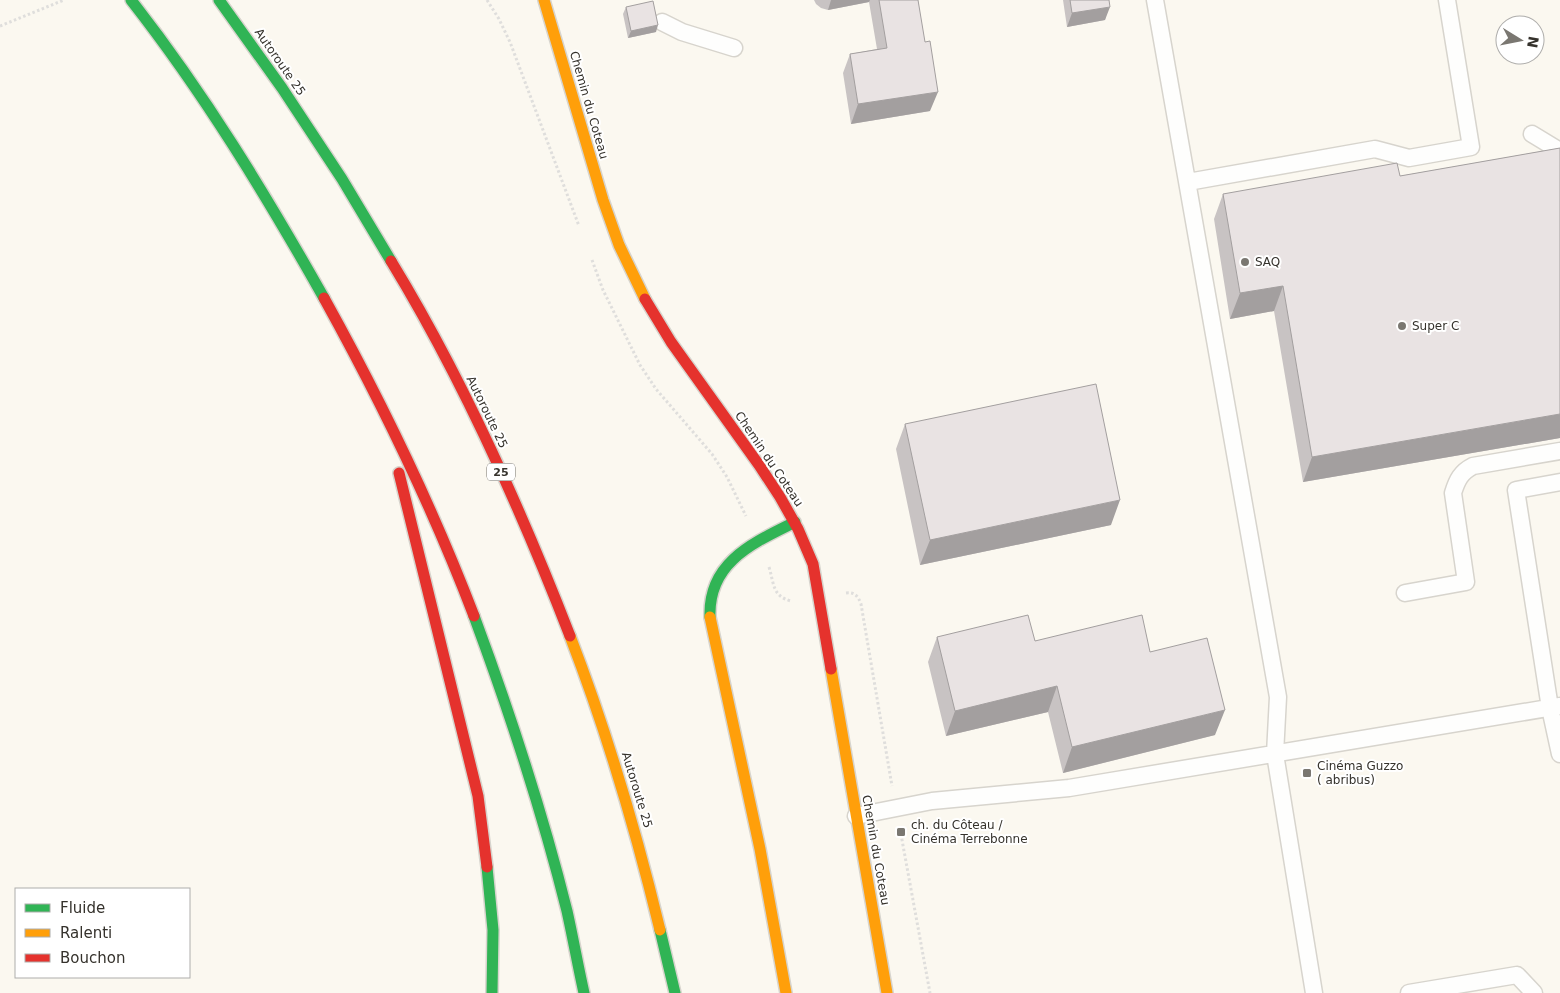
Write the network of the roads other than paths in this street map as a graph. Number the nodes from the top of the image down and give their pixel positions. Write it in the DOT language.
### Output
graph roads {
  1 [pos="218,0"];
  2 [pos="544,0"];
  3 [pos="1155,0"];
  4 [pos="1447,0"];
  5 [pos="134,3"];
  6 [pos="662,22"];
  7 [pos="734,48"];
  8 [pos="1532,134"];
  9 [pos="1560,151"];
  10 [pos="1188,182"];
  11 [pos="384,410"];
  12 [pos="1560,451"];
  13 [pos="1560,482"];
  14 [pos="795,522"];
  15 [pos="1405,593"];
  16 [pos="1555,707"];
  17 [pos="1275,754"];
  18 [pos="1560,754"];
  19 [pos="856,816"];
  20 [pos="492,993"];
  21 [pos="584,993"];
  22 [pos="675,993"];
  23 [pos="786,993"];
  24 [pos="887,993"];
  25 [pos="1314,993"];
  26 [pos="1409,993"];
  27 [pos="1534,993"];
  1 -- 22 [label="main road, Autoroute 25 / 25"];
  2 -- 14 [label="main road, Chemin du Coteau"];
  3 -- 10 [label="lane"];
  4 -- 10 [label="lane"];
  5 -- 11 [label="main road"];
  6 -- 7 [label="lane"];
  8 -- 9 [label="lane"];
  10 -- 17 [label="lane"];
  11 -- 20 [label="main road"];
  11 -- 21 [label="main road"];
  12 -- 15 [label="lane"];
  13 -- 16 [label="lane"];
  14 -- 19 [label="main road, Chemin du Coteau"];
  14 -- 23 [label="main road"];
  16 -- 17 [label="lane"];
  16 -- 18 [label="lane"];
  17 -- 19 [label="lane"];
  17 -- 25 [label="lane"];
  19 -- 24 [label="main road, Chemin du Coteau"];
  26 -- 27 [label="lane"];
}
